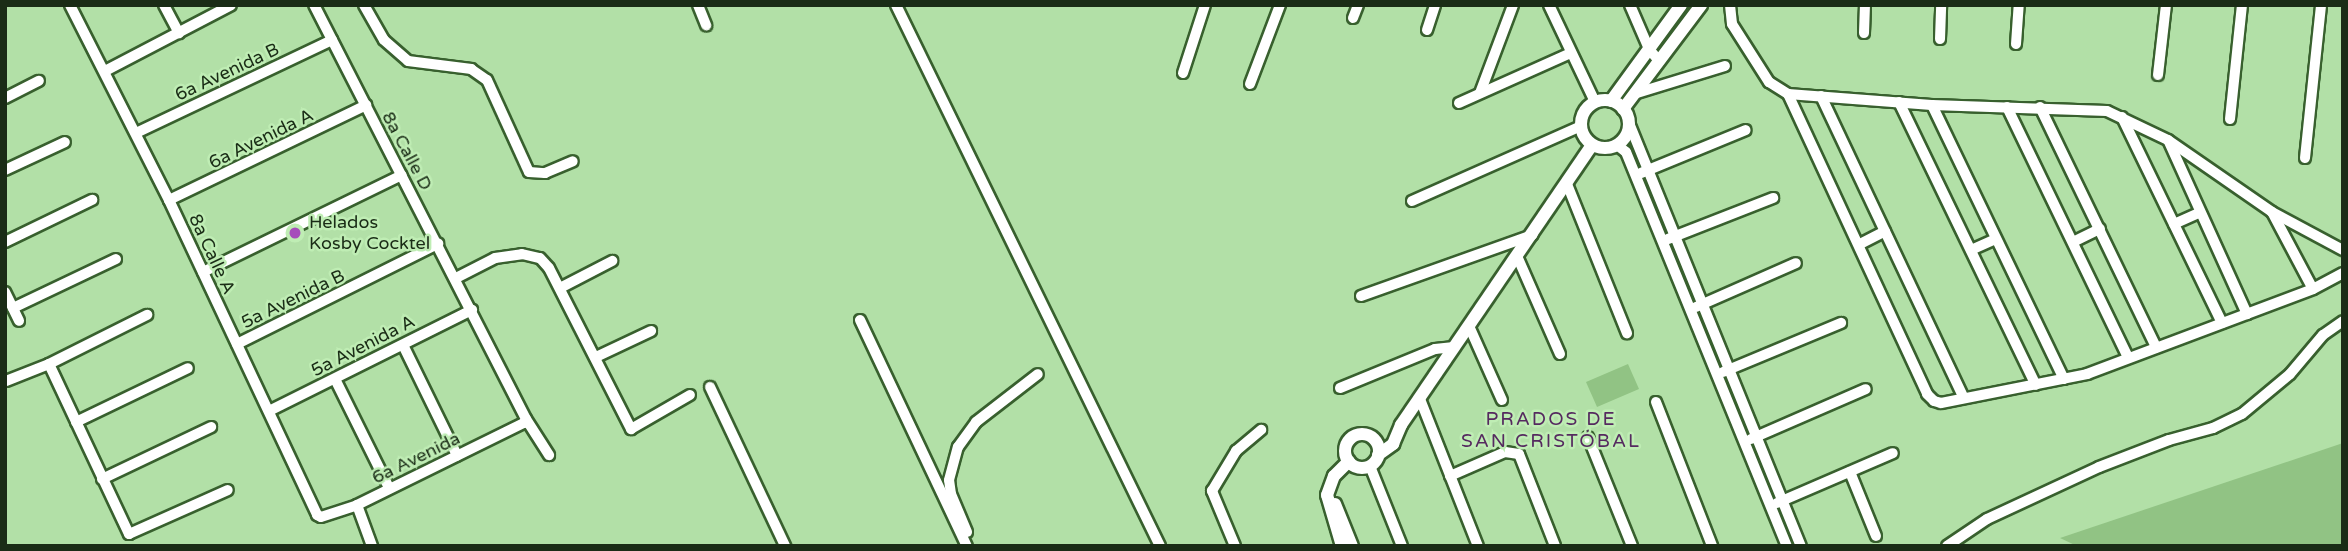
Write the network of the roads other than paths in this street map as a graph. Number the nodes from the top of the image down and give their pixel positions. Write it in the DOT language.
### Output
graph roads {
  1 [pos="70,5"];
  2 [pos="164,5"];
  3 [pos="232,5"];
  4 [pos="314,5"];
  5 [pos="364,5"];
  6 [pos="698,5"];
  7 [pos="895,5"];
  8 [pos="1205,5"];
  9 [pos="1280,5"];
  10 [pos="1358,5"];
  11 [pos="1436,5"];
  12 [pos="1513,5"];
  13 [pos="1549,5"];
  14 [pos="1630,5"];
  15 [pos="1681,5"];
  16 [pos="1701,5"];
  17 [pos="1730,5"];
  18 [pos="1866,5"];
  19 [pos="1941,5"];
  20 [pos="2019,5"];
  21 [pos="2166,5"];
  22 [pos="2242,5"];
  23 [pos="2321,5"];
  24 [pos="1353,18"];
  25 [pos="706,25"];
  26 [pos="1427,30"];
  27 [pos="179,33"];
  28 [pos="1864,33"];
  29 [pos="1940,39"];
  30 [pos="332,40"];
  31 [pos="2016,44"];
  32 [pos="1649,49"];
  33 [pos="1571,53"];
  34 [pos="1659,61"];
  35 [pos="1725,66"];
  36 [pos="105,71"];
  37 [pos="1183,73"];
  38 [pos="2158,75"];
  39 [pos="39,81"];
  40 [pos="1250,84"];
  41 [pos="1480,93"];
  42 [pos="1637,93"];
  43 [pos="1788,94"];
  44 [pos="1821,96"];
  45 [pos="5,98"];
  46 [pos="1611,101"];
  47 [pos="1595,102"];
  48 [pos="1899,102"];
  49 [pos="1459,103"];
  50 [pos="1932,104"];
  51 [pos="366,106"];
  52 [pos="2007,107"];
  53 [pos="2040,107"];
  54 [pos="1623,109"];
  55 [pos="2122,117"];
  56 [pos="2230,119"];
  57 [pos="1629,123"];
  58 [pos="1581,126"];
  59 [pos="1746,130"];
  60 [pos="136,133"];
  61 [pos="2168,140"];
  62 [pos="65,142"];
  63 [pos="1592,145"];
  64 [pos="1617,145"];
  65 [pos="2305,158"];
  66 [pos="573,161"];
  67 [pos="5,170"];
  68 [pos="1646,171"];
  69 [pos="402,175"];
  70 [pos="1634,176"];
  71 [pos="1567,184"];
  72 [pos="1773,198"];
  73 [pos="92,200"];
  74 [pos="170,201"];
  75 [pos="1412,201"];
  76 [pos="2272,212"];
  77 [pos="2199,213"];
  78 [pos="2174,225"];
  79 [pos="2100,229"];
  80 [pos="1885,231"];
  81 [pos="1531,235"];
  82 [pos="1674,237"];
  83 [pos="1996,239"];
  84 [pos="5,242"];
  85 [pos="2073,242"];
  86 [pos="1662,243"];
  87 [pos="438,244"];
  88 [pos="1860,244"];
  89 [pos="1971,250"];
  90 [pos="2343,250"];
  91 [pos="1517,256"];
  92 [pos="116,259"];
  93 [pos="612,261"];
  94 [pos="1796,262"];
  95 [pos="203,272"];
  96 [pos="2343,273"];
  97 [pos="456,278"];
  98 [pos="560,288"];
  99 [pos="2313,289"];
  100 [pos="5,292"];
  101 [pos="1361,296"];
  102 [pos="1702,304"];
  103 [pos="13,308"];
  104 [pos="1689,309"];
  105 [pos="472,310"];
  106 [pos="2247,314"];
  107 [pos="147,315"];
  108 [pos="860,320"];
  109 [pos="19,321"];
  110 [pos="2343,321"];
  111 [pos="1841,323"];
  112 [pos="2222,323"];
  113 [pos="1469,326"];
  114 [pos="650,331"];
  115 [pos="1627,333"];
  116 [pos="237,344"];
  117 [pos="402,345"];
  118 [pos="1454,347"];
  119 [pos="2156,347"];
  120 [pos="1560,354"];
  121 [pos="596,357"];
  122 [pos="2128,357"];
  123 [pos="48,364"];
  124 [pos="188,368"];
  125 [pos="1728,370"];
  126 [pos="1038,374"];
  127 [pos="1717,375"];
  128 [pos="6,379"];
  129 [pos="335,379"];
  130 [pos="2064,379"];
  131 [pos="2036,385"];
  132 [pos="710,387"];
  133 [pos="1340,388"];
  134 [pos="1866,389"];
  135 [pos="690,395"];
  136 [pos="1964,398"];
  137 [pos="1420,400"];
  138 [pos="1502,400"];
  139 [pos="1656,402"];
  140 [pos="269,411"];
  141 [pos="525,421"];
  142 [pos="76,422"];
  143 [pos="1401,425"];
  144 [pos="211,428"];
  145 [pos="1261,430"];
  146 [pos="1756,436"];
  147 [pos="1588,437"];
  148 [pos="1373,438"];
  149 [pos="1744,442"];
  150 [pos="1893,453"];
  151 [pos="457,455"];
  152 [pos="549,456"];
  153 [pos="1374,460"];
  154 [pos="1352,463"];
  155 [pos="1850,472"];
  156 [pos="1450,476"];
  157 [pos="102,479"];
  158 [pos="389,488"];
  159 [pos="228,490"];
  160 [pos="1783,501"];
  161 [pos="357,505"];
  162 [pos="1770,506"];
  163 [pos="321,517"];
  164 [pos="1876,536"];
  165 [pos="1346,543"];
  166 [pos="372,546"];
  167 [pos="785,546"];
  168 [pos="967,546"];
  169 [pos="973,546"];
  170 [pos="1160,546"];
  171 [pos="1235,546"];
  172 [pos="1402,546"];
  173 [pos="1478,546"];
  174 [pos="1555,546"];
  175 [pos="1632,546"];
  176 [pos="1712,546"];
  177 [pos="1787,546"];
  178 [pos="1801,546"];
  179 [pos="1947,546"];
  1 -- 36 [label="street, 8a Calle A"];
  2 -- 27 [label="street"];
  3 -- 27 [label="street"];
  4 -- 30 [label="street, 8a Calle D"];
  5 -- 66 [label="street"];
  6 -- 25 [label="street"];
  7 -- 170 [label="street"];
  8 -- 37 [label="street"];
  9 -- 40 [label="street"];
  10 -- 24 [label="street"];
  11 -- 26 [label="street"];
  12 -- 41 [label="street"];
  13 -- 33 [label="street"];
  14 -- 32 [label="street"];
  15 -- 32 [label="street"];
  16 -- 34 [label="street"];
  17 -- 43 [label="street"];
  18 -- 28 [label="street"];
  19 -- 29 [label="street"];
  20 -- 31 [label="street"];
  21 -- 38 [label="street"];
  22 -- 56 [label="street"];
  23 -- 65 [label="street"];
  27 -- 36 [label="street"];
  30 -- 51 [label="street, 8a Calle D"];
  30 -- 60 [label="street, 6a Avenida B"];
  32 -- 34 [label="street"];
  32 -- 46 [label="street"];
  33 -- 41 [label="street"];
  33 -- 47 [label="street"];
  34 -- 42 [label="street"];
  35 -- 42 [label="street"];
  36 -- 60 [label="street, 8a Calle A"];
  39 -- 45 [label="street"];
  41 -- 49 [label="street"];
  42 -- 54 [label="street"];
  43 -- 44 [label="street"];
  43 -- 88 [label="street"];
  44 -- 48 [label="street"];
  44 -- 80 [label="street"];
  46 -- 47 [label="street"];
  46 -- 54 [label="street"];
  47 -- 58 [label="street"];
  48 -- 50 [label="street"];
  48 -- 89 [label="street"];
  50 -- 52 [label="street"];
  50 -- 83 [label="street"];
  51 -- 69 [label="street, 8a Calle D"];
  51 -- 74 [label="street, 6a Avenida A"];
  52 -- 53 [label="street"];
  52 -- 85 [label="street"];
  53 -- 55 [label="street"];
  53 -- 79 [label="street"];
  54 -- 57 [label="street"];
  55 -- 61 [label="street"];
  55 -- 78 [label="street"];
  57 -- 64 [label="street"];
  57 -- 68 [label="street"];
  58 -- 63 [label="street"];
  58 -- 75 [label="street"];
  59 -- 68 [label="street"];
  60 -- 74 [label="street, 8a Calle A"];
  61 -- 76 [label="street"];
  61 -- 77 [label="street"];
  62 -- 67 [label="street"];
  63 -- 64 [label="street"];
  63 -- 71 [label="street"];
  64 -- 70 [label="street"];
  68 -- 70 [label="street"];
  68 -- 82 [label="street"];
  69 -- 87 [label="street, 8a Calle D"];
  69 -- 95 [label="street"];
  70 -- 86 [label="street"];
  71 -- 81 [label="street"];
  71 -- 115 [label="street"];
  72 -- 82 [label="street"];
  73 -- 84 [label="street"];
  74 -- 95 [label="street, 8a Calle A"];
  76 -- 90 [label="street"];
  76 -- 99 [label="street"];
  77 -- 78 [label="street"];
  77 -- 106 [label="street"];
  78 -- 112 [label="street"];
  79 -- 85 [label="street"];
  79 -- 119 [label="street"];
  80 -- 88 [label="street"];
  80 -- 136 [label="street"];
  81 -- 91 [label="street"];
  81 -- 101 [label="street"];
  82 -- 86 [label="street"];
  82 -- 102 [label="street"];
  83 -- 89 [label="street"];
  83 -- 130 [label="street"];
  85 -- 122 [label="street"];
  86 -- 104 [label="street"];
  87 -- 97 [label="street, 8a Calle D"];
  87 -- 116 [label="street, 5a Avenida B"];
  88 -- 136 [label="street"];
  89 -- 131 [label="street"];
  91 -- 113 [label="street"];
  91 -- 120 [label="street"];
  92 -- 103 [label="street"];
  93 -- 98 [label="street"];
  94 -- 102 [label="street"];
  95 -- 116 [label="street, 8a Calle A"];
  96 -- 99 [label="street"];
  97 -- 98 [label="street"];
  97 -- 105 [label="street, 8a Calle D"];
  98 -- 121 [label="street"];
  99 -- 106 [label="street"];
  100 -- 103 [label="street"];
  102 -- 104 [label="street"];
  102 -- 125 [label="street"];
  103 -- 109 [label="street"];
  104 -- 127 [label="street"];
  105 -- 117 [label="street, 5a Avenida A"];
  105 -- 141 [label="street, 8a Calle D"];
  106 -- 112 [label="street"];
  107 -- 123 [label="street"];
  108 -- 168 [label="street"];
  110 -- 179 [label="street"];
  111 -- 125 [label="street"];
  112 -- 119 [label="street"];
  113 -- 118 [label="street"];
  113 -- 138 [label="street"];
  114 -- 121 [label="street"];
  116 -- 140 [label="street, 8a Calle A"];
  117 -- 129 [label="street, 5a Avenida A"];
  117 -- 151 [label="street"];
  118 -- 133 [label="street"];
  118 -- 137 [label="street"];
  119 -- 122 [label="street"];
  121 -- 135 [label="street"];
  122 -- 130 [label="street"];
  123 -- 128 [label="street"];
  123 -- 142 [label="street"];
  124 -- 142 [label="street"];
  125 -- 127 [label="street"];
  125 -- 146 [label="street"];
  126 -- 169 [label="street"];
  127 -- 149 [label="street"];
  129 -- 140 [label="street, 5a Avenida A"];
  129 -- 158 [label="street"];
  130 -- 131 [label="street"];
  131 -- 136 [label="street"];
  132 -- 167 [label="street"];
  134 -- 146 [label="street"];
  137 -- 143 [label="street"];
  137 -- 156 [label="street"];
  139 -- 176 [label="street"];
  140 -- 163 [label="street, 8a Calle A"];
  141 -- 151 [label="street, 6a Avenida"];
  141 -- 152 [label="street, 8a Calle D"];
  142 -- 157 [label="street"];
  143 -- 148 [label="street"];
  143 -- 153 [label="street"];
  144 -- 157 [label="street"];
  145 -- 171 [label="street"];
  146 -- 149 [label="street"];
  146 -- 160 [label="street"];
  147 -- 175 [label="street"];
  148 -- 153 [label="street"];
  148 -- 154 [label="street"];
  149 -- 162 [label="street"];
  150 -- 155 [label="street"];
  151 -- 158 [label="street, 6a Avenida"];
  153 -- 154 [label="street"];
  153 -- 172 [label="street"];
  154 -- 165 [label="street"];
  155 -- 160 [label="street"];
  155 -- 164 [label="street"];
  156 -- 173 [label="street"];
  156 -- 174 [label="street"];
  157 -- 159 [label="street"];
  158 -- 161 [label="street, 6a Avenida"];
  160 -- 162 [label="street"];
  160 -- 178 [label="street"];
  161 -- 163 [label="street, 6a Avenida"];
  161 -- 166 [label="street"];
  162 -- 177 [label="street"];
}
